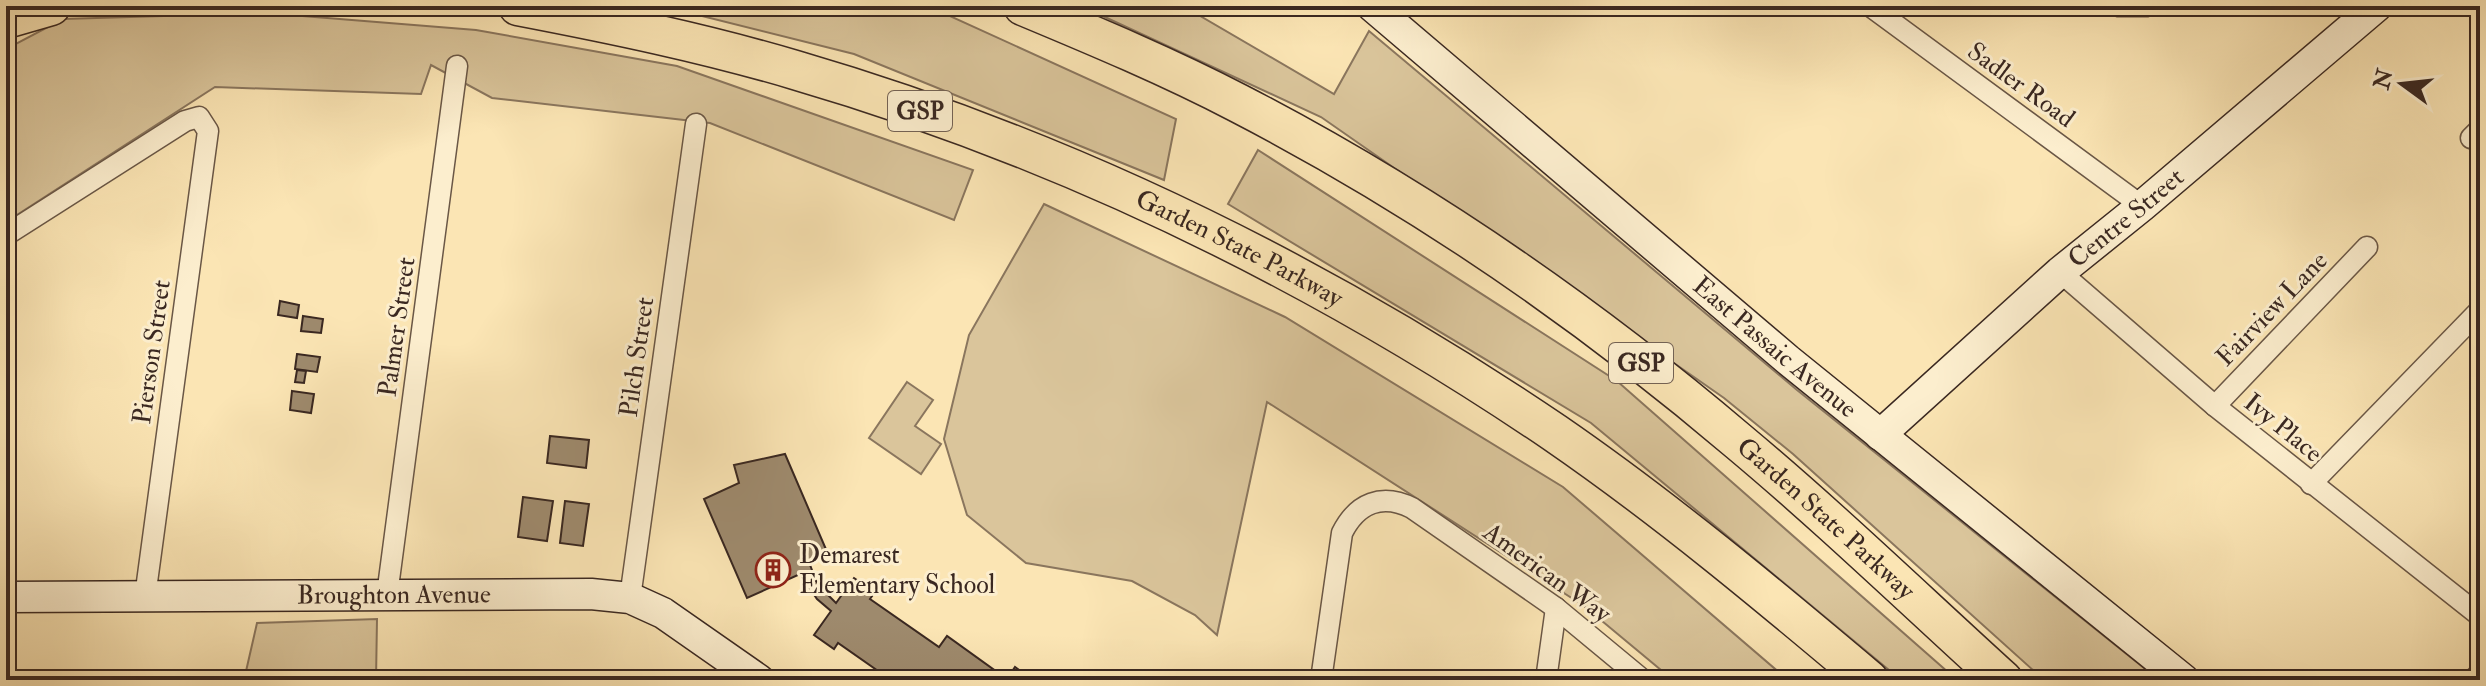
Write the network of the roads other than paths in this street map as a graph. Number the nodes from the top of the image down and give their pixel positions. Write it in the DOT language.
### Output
graph roads {
  1 [pos="51,6"];
  2 [pos="518,6"];
  3 [pos="1023,6"];
  4 [pos="1372,6"];
  5 [pos="1870,6"];
  6 [pos="2119,6"];
  7 [pos="2146,6"];
  8 [pos="2377,6"];
  9 [pos="6,19"];
  10 [pos="457,66"];
  11 [pos="696,124"];
  12 [pos="2142,206"];
  13 [pos="6,235"];
  14 [pos="2367,247"];
  15 [pos="2060,272"];
  16 [pos="2480,310"];
  17 [pos="2215,406"];
  18 [pos="1880,435"];
  19 [pos="2311,484"];
  20 [pos="387,595"];
  21 [pos="6,597"];
  22 [pos="145,597"];
  23 [pos="630,598"];
  24 [pos="1556,608"];
  25 [pos="2480,616"];
  26 [pos="2480,673"];
  27 [pos="759,680"];
  28 [pos="1321,680"];
  29 [pos="1546,680"];
  30 [pos="1643,680"];
  31 [pos="1869,680"];
  32 [pos="2003,680"];
  33 [pos="2184,680"];
  34 [pos="2473,680"];
  1 -- 9 [label="highway"];
  2 -- 31 [label="highway, Garden State Parkway / GSP"];
  3 -- 32 [label="highway, Garden State Parkway / GSP"];
  4 -- 18 [label="street, East Passaic Avenue"];
  5 -- 12 [label="street, Sadler Road"];
  6 -- 7 [label="street"];
  8 -- 12 [label="street, Centre Street"];
  10 -- 20 [label="street, Palmer Street"];
  11 -- 23 [label="street, Pilch Street"];
  12 -- 15 [label="street, Centre Street"];
  13 -- 22 [label="street, Pierson Street"];
  14 -- 17 [label="street, Fairview Lane"];
  15 -- 17 [label="street, Ivy Place"];
  15 -- 18 [label="street, Centre Street"];
  16 -- 19 [label="street"];
  17 -- 19 [label="street, Ivy Place"];
  18 -- 33 [label="street, East Passaic Avenue"];
  19 -- 25 [label="street, Ivy Place"];
  20 -- 22 [label="street, Broughton Avenue"];
  20 -- 23 [label="street, Broughton Avenue"];
  21 -- 22 [label="street, Broughton Avenue"];
  23 -- 27 [label="street, Broughton Avenue"];
  24 -- 28 [label="street, American Way"];
  24 -- 29 [label="street"];
  24 -- 30 [label="street, American Way"];
  26 -- 34 [label="street"];
}
